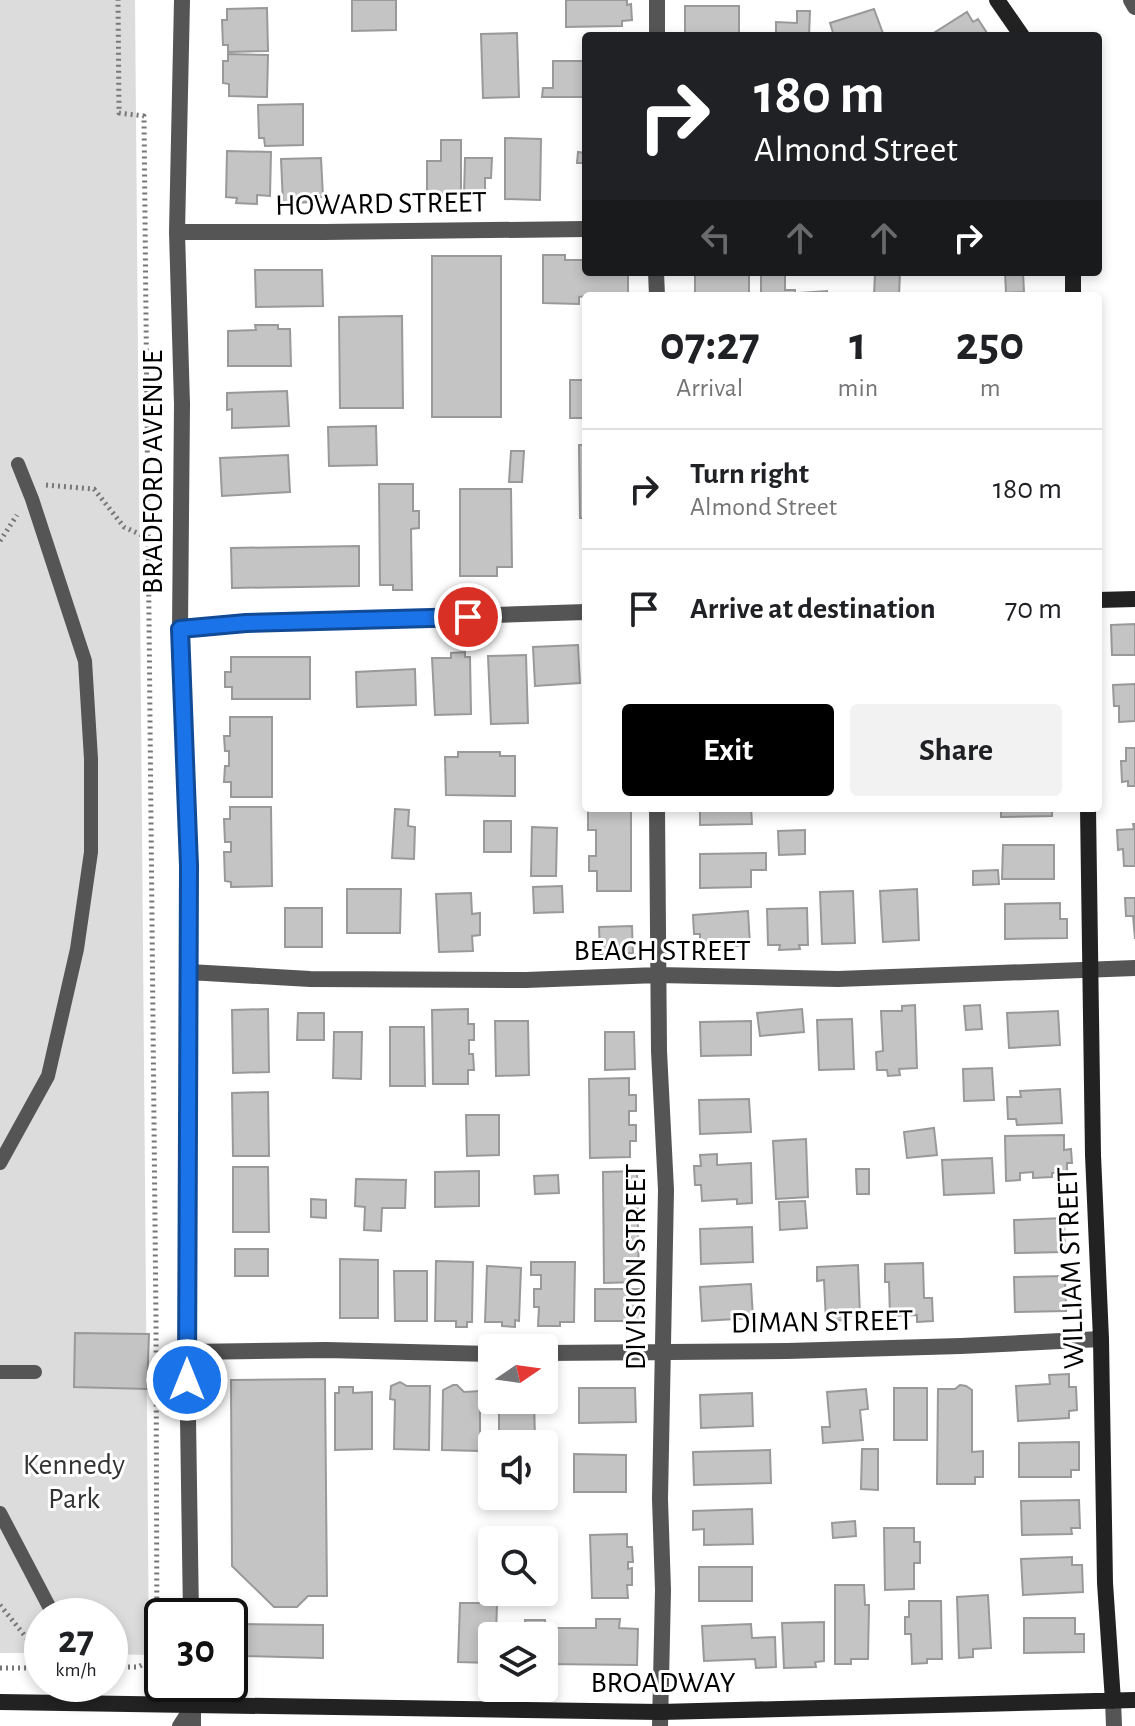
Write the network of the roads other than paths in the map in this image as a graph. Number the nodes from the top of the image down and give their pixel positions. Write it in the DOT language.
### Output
graph roads {
  1 [pos="182,0"];
  2 [pos="657,0"];
  3 [pos="997,0"];
  4 [pos="1131,0"];
  5 [pos="1135,7"];
  6 [pos="657,32"];
  7 [pos="1019,32"];
  8 [pos="582,229"];
  9 [pos="177,232"];
  10 [pos="18,464"];
  11 [pos="1135,599"];
  12 [pos="1102,600"];
  13 [pos="582,612"];
  14 [pos="180,629"];
  15 [pos="657,812"];
  16 [pos="1088,812"];
  17 [pos="1135,968"];
  18 [pos="1090,970"];
  19 [pos="189,972"];
  20 [pos="658,975"];
  21 [pos="0,1163"];
  22 [pos="1101,1339"];
  23 [pos="663,1351"];
  24 [pos="187,1352"];
  25 [pos="558,1353"];
  26 [pos="478,1354"];
  27 [pos="0,1372"];
  28 [pos="35,1372"];
  29 [pos="0,1513"];
  30 [pos="45,1598"];
  31 [pos="191,1598"];
  32 [pos="1135,1700"];
  33 [pos="1113,1701"];
  34 [pos="0,1702"];
  35 [pos="97,1703"];
  36 [pos="193,1704"];
  37 [pos="660,1719"];
  38 [pos="179,1726"];
  39 [pos="193,1726"];
  40 [pos="1114,1726"];
  1 -- 9 [label="street, BRADFORD AVENUE"];
  2 -- 6 [label="street"];
  3 -- 7 [label="main road"];
  4 -- 5 [label="street"];
  8 -- 9 [label="street, HOWARD STREET"];
  9 -- 14 [label="street, BRADFORD AVENUE"];
  10 -- 21 [label="lane"];
  11 -- 12 [label="main road"];
  13 -- 14 [label="street"];
  14 -- 19 [label="street, BRADFORD AVENUE"];
  15 -- 20 [label="street, DIVISION STREET"];
  16 -- 18 [label="main road, WILLIAM STREET"];
  17 -- 18 [label="street, BEACH STREET"];
  18 -- 20 [label="street, BEACH STREET"];
  18 -- 22 [label="main road, WILLIAM STREET"];
  19 -- 20 [label="street, BEACH STREET"];
  19 -- 24 [label="street, BRADFORD AVENUE"];
  20 -- 23 [label="street, DIVISION STREET"];
  22 -- 23 [label="street, DIMAN STREET"];
  22 -- 33 [label="main road, WILLIAM STREET"];
  23 -- 25 [label="street, DIMAN STREET"];
  23 -- 37 [label="street, DIVISION STREET"];
  24 -- 26 [label="street"];
  24 -- 31 [label="street, BRADFORD AVENUE"];
  27 -- 28 [label="lane"];
  29 -- 30 [label="lane"];
  32 -- 33 [label="main road, BROADWAY"];
  33 -- 37 [label="main road, BROADWAY"];
  33 -- 40 [label="street, WILLIAM STREET"];
  34 -- 35 [label="main road, BROADWAY"];
  35 -- 36 [label="main road, BROADWAY"];
  36 -- 37 [label="main road, BROADWAY"];
  36 -- 38 [label="lane"];
  36 -- 39 [label="street"];
}
